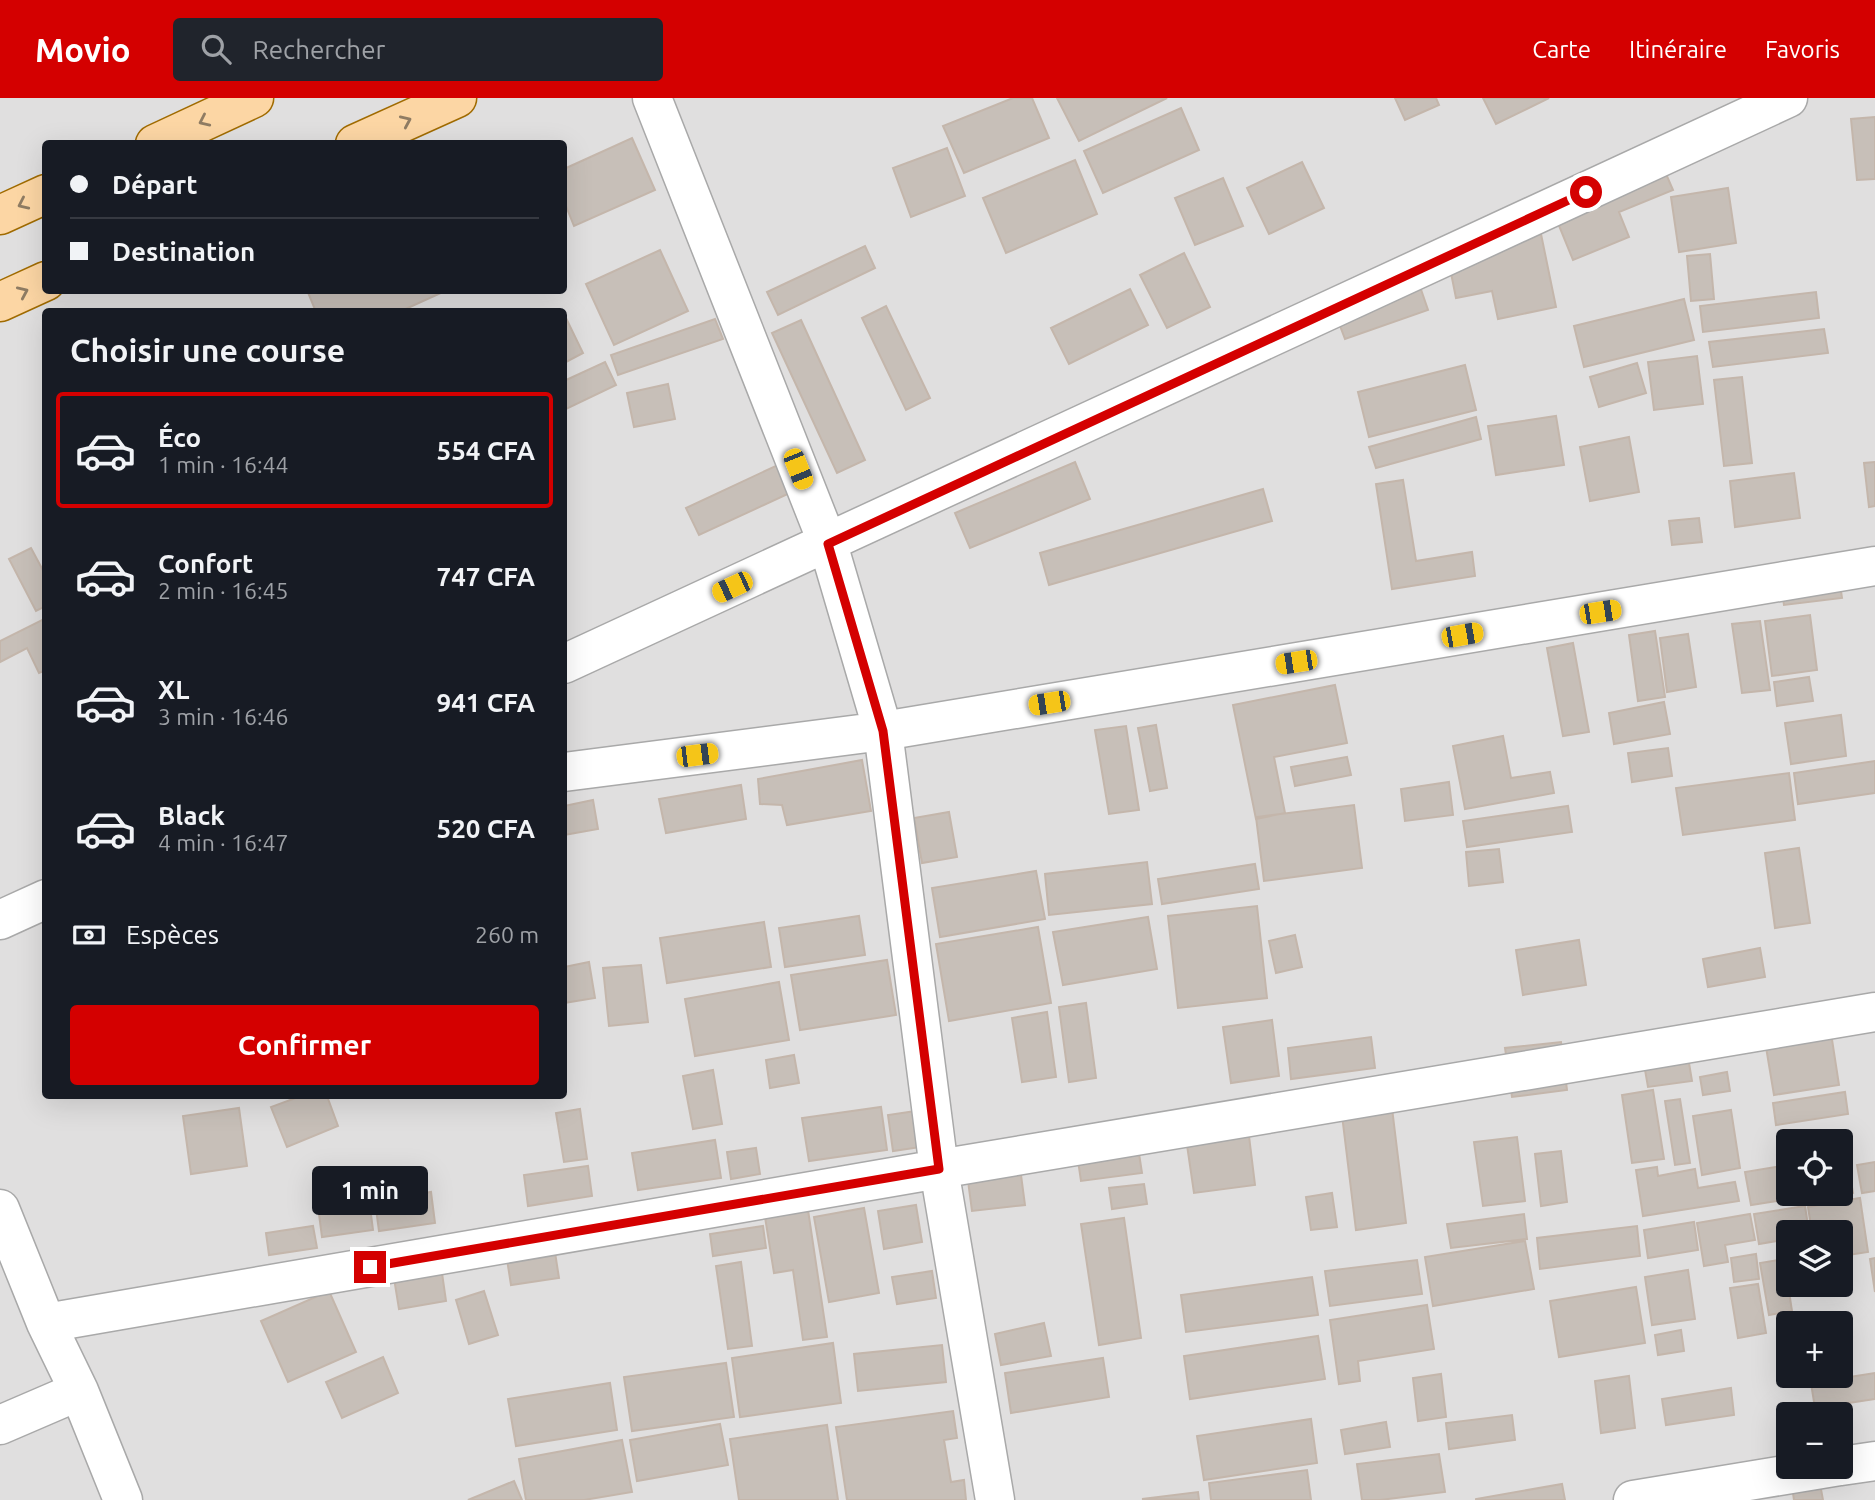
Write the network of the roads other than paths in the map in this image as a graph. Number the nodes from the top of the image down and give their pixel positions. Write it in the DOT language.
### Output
graph roads {
  1 [pos="254,98"];
  2 [pos="457,98"];
  3 [pos="652,98"];
  4 [pos="1788,98"];
  5 [pos="164,140"];
  6 [pos="364,140"];
  7 [pos="42,196"];
  8 [pos="0,215"];
  9 [pos="42,284"];
  10 [pos="0,302"];
  11 [pos="828,544"];
  12 [pos="1875,566"];
  13 [pos="567,663"];
  14 [pos="883,731"];
  15 [pos="567,772"];
  16 [pos="42,901"];
  17 [pos="0,920"];
  18 [pos="1875,1012"];
  19 [pos="939,1169"];
  20 [pos="0,1209"];
  21 [pos="46,1323"];
  22 [pos="79,1391"];
  23 [pos="0,1425"];
  24 [pos="1875,1461"];
  25 [pos="1853,1464"];
  26 [pos="1776,1477"];
  27 [pos="123,1500"];
  28 [pos="995,1500"];
  29 [pos="1633,1500"];
  1 -- 5 [label="main road, one-way"];
  6 -- 2 [label="main road, one-way"];
  3 -- 11 [label="street"];
  4 -- 11 [label="street"];
  7 -- 8 [label="main road, one-way"];
  10 -- 9 [label="main road, one-way"];
  11 -- 13 [label="street"];
  11 -- 14 [label="street"];
  12 -- 14 [label="street"];
  14 -- 15 [label="street"];
  14 -- 19 [label="street"];
  16 -- 17 [label="street"];
  18 -- 19 [label="street"];
  19 -- 21 [label="street"];
  19 -- 28 [label="street"];
  20 -- 21 [label="street"];
  21 -- 22 [label="street"];
  22 -- 23 [label="street"];
  22 -- 27 [label="street"];
  24 -- 25 [label="street"];
  26 -- 29 [label="street"];
}
